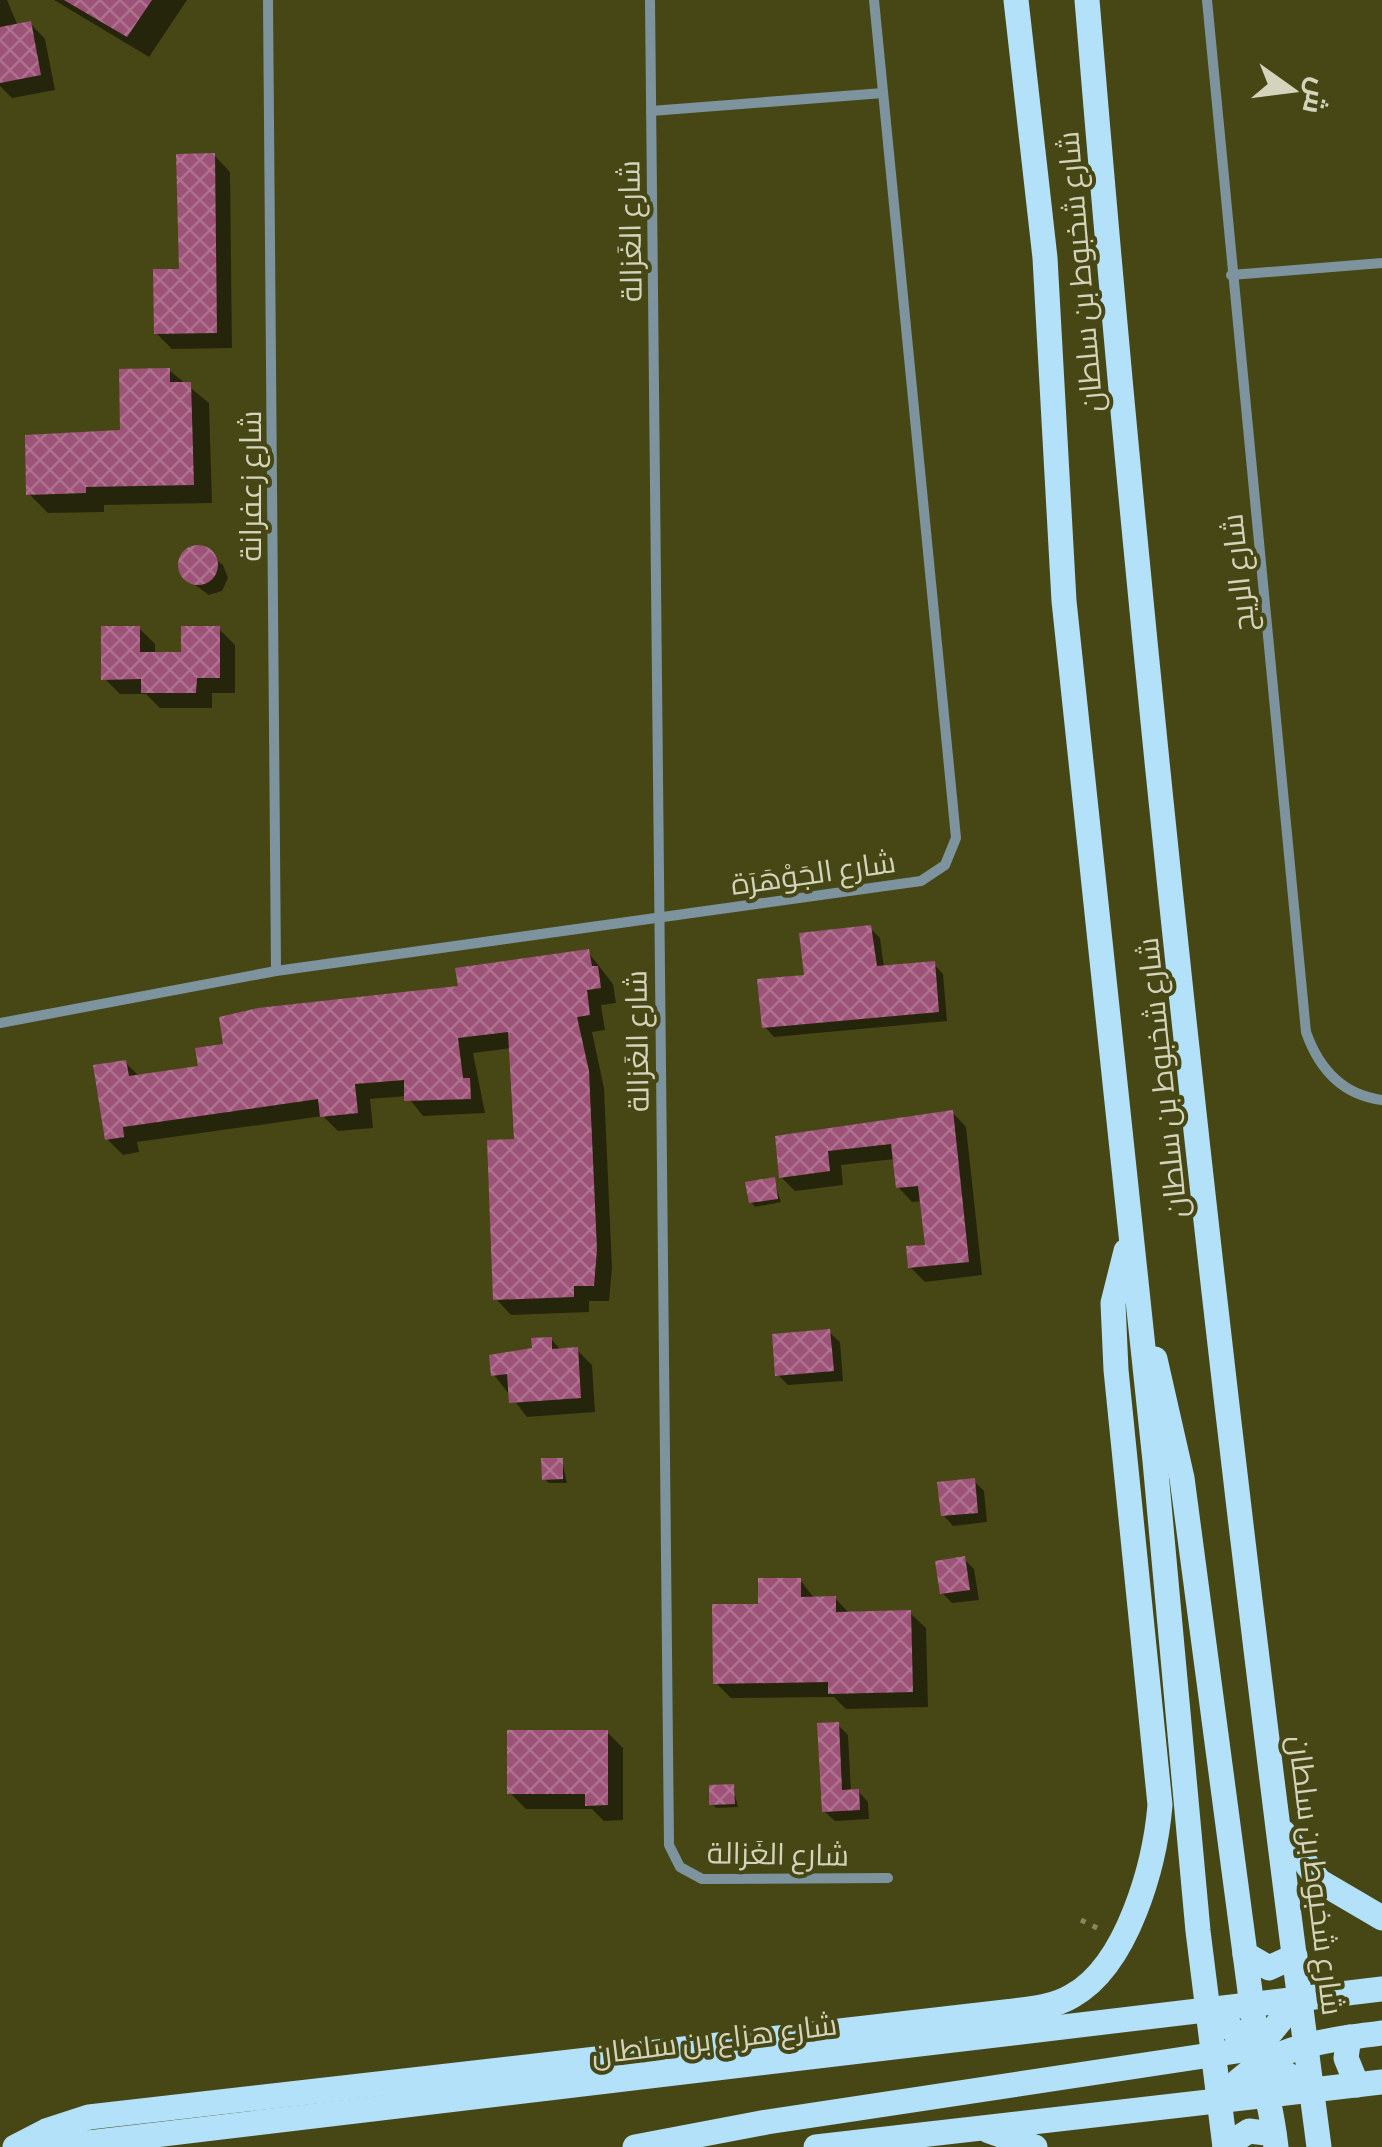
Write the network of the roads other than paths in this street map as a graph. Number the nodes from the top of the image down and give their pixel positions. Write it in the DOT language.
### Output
graph roads {
  1 [pos="268,0"];
  2 [pos="650,0"];
  3 [pos="874,0"];
  4 [pos="1016,0"];
  5 [pos="1087,0"];
  6 [pos="1206,0"];
  7 [pos="882,93"];
  8 [pos="652,112"];
  9 [pos="1382,264"];
  10 [pos="1231,275"];
  11 [pos="659,917"];
  12 [pos="276,971"];
  13 [pos="0,1024"];
  14 [pos="1382,1100"];
  15 [pos="1130,1242"];
  16 [pos="1136,1304"];
  17 [pos="1278,1822"];
  18 [pos="888,1878"];
  19 [pos="1382,1918"];
  20 [pos="1245,1954"];
  21 [pos="1294,1956"];
  22 [pos="1382,1989"];
  23 [pos="1299,1998"];
  24 [pos="1250,2004"];
  25 [pos="1208,2008"];
  26 [pos="1164,2013"];
  27 [pos="1382,2033"];
  28 [pos="1349,2037"];
  29 [pos="1306,2043"];
  30 [pos="1258,2052"];
  31 [pos="1214,2055"];
  32 [pos="1172,2060"];
  33 [pos="1370,2084"];
  34 [pos="1312,2090"];
  35 [pos="1268,2095"];
  36 [pos="1219,2100"];
  37 [pos="979,2128"];
  38 [pos="1275,2140"];
  39 [pos="1225,2146"];
  40 [pos="15,2147"];
  41 [pos="54,2147"];
  42 [pos="636,2147"];
  43 [pos="816,2147"];
  44 [pos="1035,2147"];
  45 [pos="1319,2147"];
  1 -- 12 [label="street, شارع زعفرانة"];
  2 -- 8 [label="street, شارع الغَزالة"];
  3 -- 7 [label="street, شارع الجَوْهَرَة"];
  4 -- 15 [label="main road, شارع شخبوط بن سلطان"];
  5 -- 17 [label="main road, شارع شخبوط بن سلطان"];
  6 -- 10 [label="street, شارع الريح"];
  7 -- 8 [label="street"];
  7 -- 11 [label="street, شارع الجَوْهَرَة"];
  8 -- 11 [label="street, شارع الغَزالة"];
  9 -- 10 [label="street"];
  10 -- 14 [label="street, شارع الريح"];
  11 -- 12 [label="street, شارع الجَوْهَرَة"];
  11 -- 18 [label="street, شارع الغَزالة"];
  12 -- 13 [label="street, شارع الجَوْهَرَة"];
  15 -- 16 [label="main road, شارع شخبوط بن سلطان"];
  15 -- 40 [label="main road"];
  16 -- 20 [label="main road"];
  16 -- 25 [label="main road, شارع شخبوط بن سلطان"];
  17 -- 19 [label="main road"];
  17 -- 21 [label="main road, شارع شخبوط بن سلطان"];
  20 -- 21 [label="main road"];
  20 -- 24 [label="main road"];
  21 -- 23 [label="main road, شارع شخبوط بن سلطان"];
  22 -- 23 [label="main road, شارع هزاع بن سلطان"];
  23 -- 24 [label="main road, شارع هزاع بن سلطان"];
  23 -- 29 [label="main road, شارع شخبوط بن سلطان"];
  23 -- 30 [label="main road"];
  24 -- 25 [label="main road, شارع هزاع بن سلطان"];
  24 -- 30 [label="main road"];
  25 -- 26 [label="main road, شارع هزاع بن سلطان"];
  25 -- 30 [label="main road"];
  25 -- 31 [label="main road, شارع شخبوط بن سلطان"];
  26 -- 32 [label="main road"];
  26 -- 41 [label="main road, شارع هزاع بن سلطان"];
  27 -- 28 [label="main road"];
  28 -- 29 [label="main road"];
  28 -- 33 [label="main road"];
  29 -- 30 [label="main road"];
  29 -- 34 [label="main road, شارع شخبوط بن سلطان"];
  30 -- 31 [label="main road"];
  30 -- 34 [label="main road"];
  30 -- 35 [label="main road"];
  30 -- 36 [label="main road"];
  31 -- 32 [label="main road"];
  31 -- 36 [label="main road, شارع شخبوط بن سلطان"];
  32 -- 42 [label="main road"];
  33 -- 34 [label="main road"];
  34 -- 35 [label="main road"];
  34 -- 45 [label="main road, شارع شخبوط بن سلطان"];
  35 -- 36 [label="main road"];
  35 -- 38 [label="main road"];
  36 -- 37 [label="main road"];
  36 -- 39 [label="main road, شارع شخبوط بن سلطان"];
  37 -- 43 [label="main road"];
  37 -- 44 [label="main road"];
  38 -- 39 [label="main road"];
}
